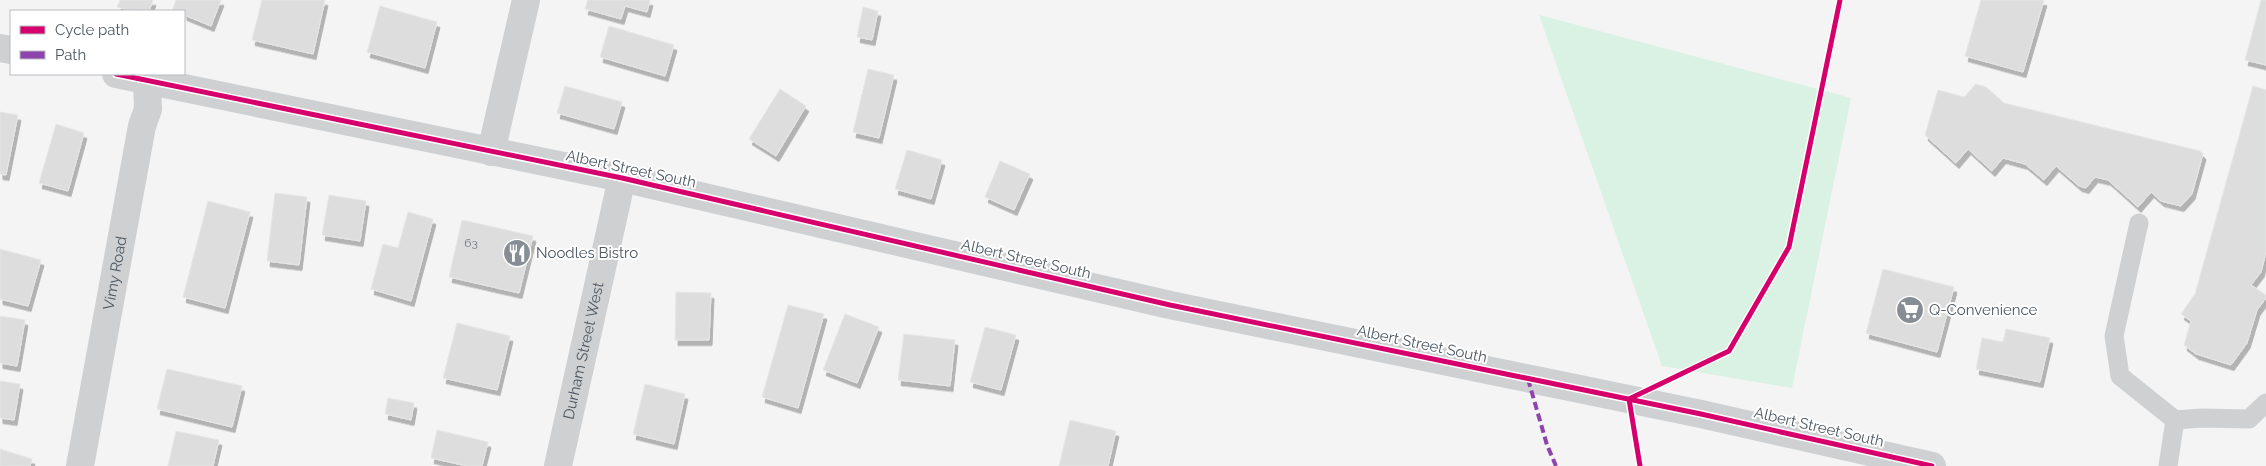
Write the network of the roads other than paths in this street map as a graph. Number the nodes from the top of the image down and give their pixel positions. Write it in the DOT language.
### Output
graph roads {
  1 [pos="526,0"];
  2 [pos="120,75"];
  3 [pos="147,81"];
  4 [pos="491,152"];
  5 [pos="622,178"];
  6 [pos="2139,223"];
  7 [pos="2266,403"];
  8 [pos="2175,420"];
  9 [pos="80,466"];
  10 [pos="558,466"];
  11 [pos="1932,466"];
  12 [pos="2168,466"];
  1 -- 4 [label="street"];
  2 -- 3 [label="street, Albert Street South"];
  3 -- 4 [label="street, Albert Street South"];
  3 -- 9 [label="street, Vimy Road"];
  4 -- 5 [label="street, Albert Street South"];
  5 -- 10 [label="street, Durham Street West"];
  5 -- 11 [label="street, Albert Street South"];
  6 -- 8 [label="lane"];
  7 -- 8 [label="lane"];
  8 -- 12 [label="lane"];
}
